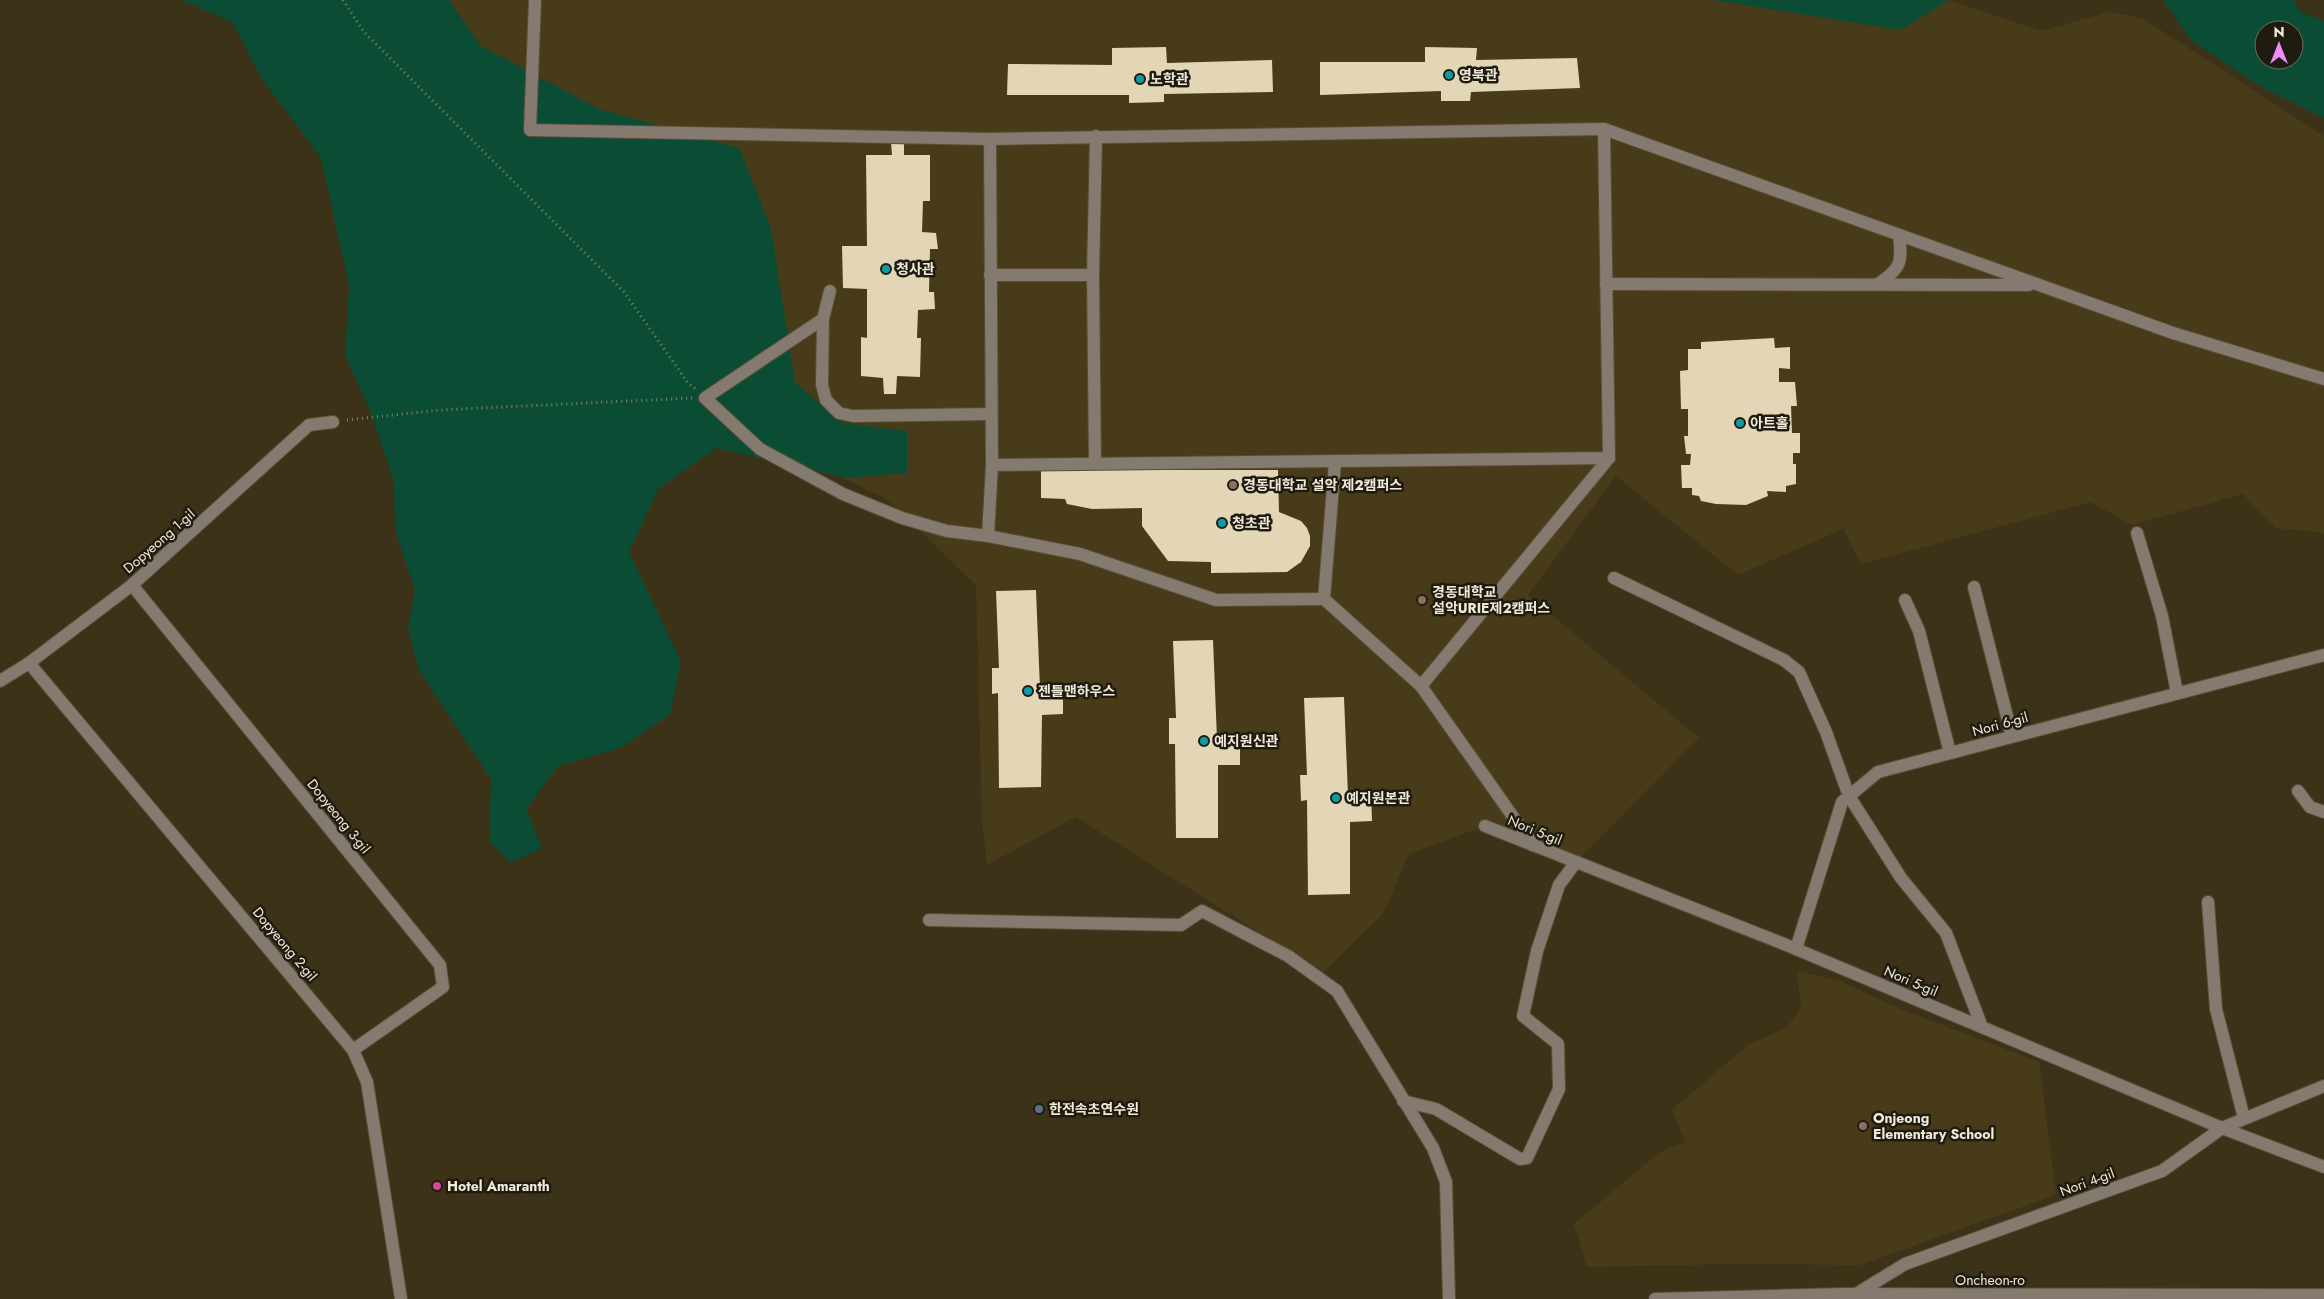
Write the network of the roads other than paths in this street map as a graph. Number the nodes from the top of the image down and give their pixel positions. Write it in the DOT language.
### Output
graph roads {
  1 [pos="535,0"];
  2 [pos="1604,129"];
  3 [pos="1096,136"];
  4 [pos="990,139"];
  5 [pos="1899,235"];
  6 [pos="990,275"];
  7 [pos="1093,275"];
  8 [pos="1606,284"];
  9 [pos="1878,284"];
  10 [pos="2038,285"];
  11 [pos="830,291"];
  12 [pos="823,319"];
  13 [pos="2324,379"];
  14 [pos="991,414"];
  15 [pos="333,422"];
  16 [pos="1608,458"];
  17 [pos="1335,462"];
  18 [pos="1095,463"];
  19 [pos="992,464"];
  20 [pos="2137,533"];
  21 [pos="988,536"];
  22 [pos="1614,578"];
  23 [pos="132,585"];
  24 [pos="1974,587"];
  25 [pos="1324,599"];
  26 [pos="1905,600"];
  27 [pos="2324,654"];
  28 [pos="29,663"];
  29 [pos="0,681"];
  30 [pos="1420,686"];
  31 [pos="2177,693"];
  32 [pos="2012,736"];
  33 [pos="1950,752"];
  34 [pos="2298,790"];
  35 [pos="1849,796"];
  36 [pos="2324,812"];
  37 [pos="1485,826"];
  38 [pos="1533,845"];
  39 [pos="1576,862"];
  40 [pos="2208,902"];
  41 [pos="929,920"];
  42 [pos="1796,949"];
  43 [pos="1982,1027"];
  44 [pos="353,1050"];
  45 [pos="2324,1086"];
  46 [pos="1403,1100"];
  47 [pos="2244,1118"];
  48 [pos="2222,1128"];
  49 [pos="2324,1167"];
  50 [pos="2324,1295"];
  51 [pos="1846,1296"];
  52 [pos="401,1299"];
  53 [pos="1449,1299"];
  54 [pos="1655,1299"];
  1 -- 4 [label="street"];
  2 -- 3 [label="street"];
  2 -- 5 [label="street"];
  2 -- 8 [label="street"];
  3 -- 4 [label="street"];
  3 -- 7 [label="street"];
  4 -- 6 [label="street"];
  5 -- 9 [label="street"];
  5 -- 10 [label="street"];
  6 -- 7 [label="street"];
  6 -- 14 [label="street"];
  7 -- 18 [label="street"];
  8 -- 9 [label="street"];
  8 -- 16 [label="street"];
  9 -- 10 [label="street"];
  10 -- 13 [label="street"];
  11 -- 12 [label="street"];
  12 -- 14 [label="street"];
  12 -- 21 [label="street"];
  14 -- 19 [label="street"];
  15 -- 23 [label="street, Dopyeong 1-gil"];
  16 -- 17 [label="street"];
  16 -- 30 [label="street"];
  17 -- 18 [label="street"];
  17 -- 25 [label="street"];
  18 -- 19 [label="street"];
  19 -- 21 [label="street"];
  20 -- 31 [label="street"];
  21 -- 25 [label="street"];
  22 -- 35 [label="street"];
  23 -- 28 [label="street, Dopyeong 1-gil"];
  23 -- 44 [label="street, Dopyeong 3-gil"];
  24 -- 32 [label="street"];
  25 -- 30 [label="street"];
  26 -- 33 [label="street"];
  27 -- 31 [label="street, Nori 6-gil"];
  28 -- 29 [label="street, Dopyeong 1-gil"];
  28 -- 44 [label="street, Dopyeong 2-gil"];
  30 -- 38 [label="street"];
  31 -- 32 [label="street, Nori 6-gil"];
  32 -- 33 [label="street, Nori 6-gil"];
  33 -- 35 [label="street, Nori 6-gil"];
  34 -- 36 [label="street"];
  35 -- 42 [label="street, Nori 6-gil"];
  35 -- 43 [label="street"];
  37 -- 38 [label="street, Nori 5-gil"];
  38 -- 39 [label="street, Nori 5-gil"];
  39 -- 42 [label="street, Nori 5-gil"];
  39 -- 46 [label="street"];
  40 -- 47 [label="street"];
  41 -- 46 [label="street"];
  42 -- 43 [label="street, Nori 5-gil"];
  43 -- 48 [label="street, Nori 5-gil"];
  44 -- 52 [label="street, Dopyeong 2-gil"];
  45 -- 47 [label="street, Nori 4-gil"];
  46 -- 53 [label="street"];
  47 -- 48 [label="street, Nori 4-gil"];
  48 -- 49 [label="street, Nori 5-gil"];
  48 -- 51 [label="street, Nori 4-gil"];
  50 -- 51 [label="street, Oncheon-ro"];
  51 -- 54 [label="street, Oncheon-ro"];
}
